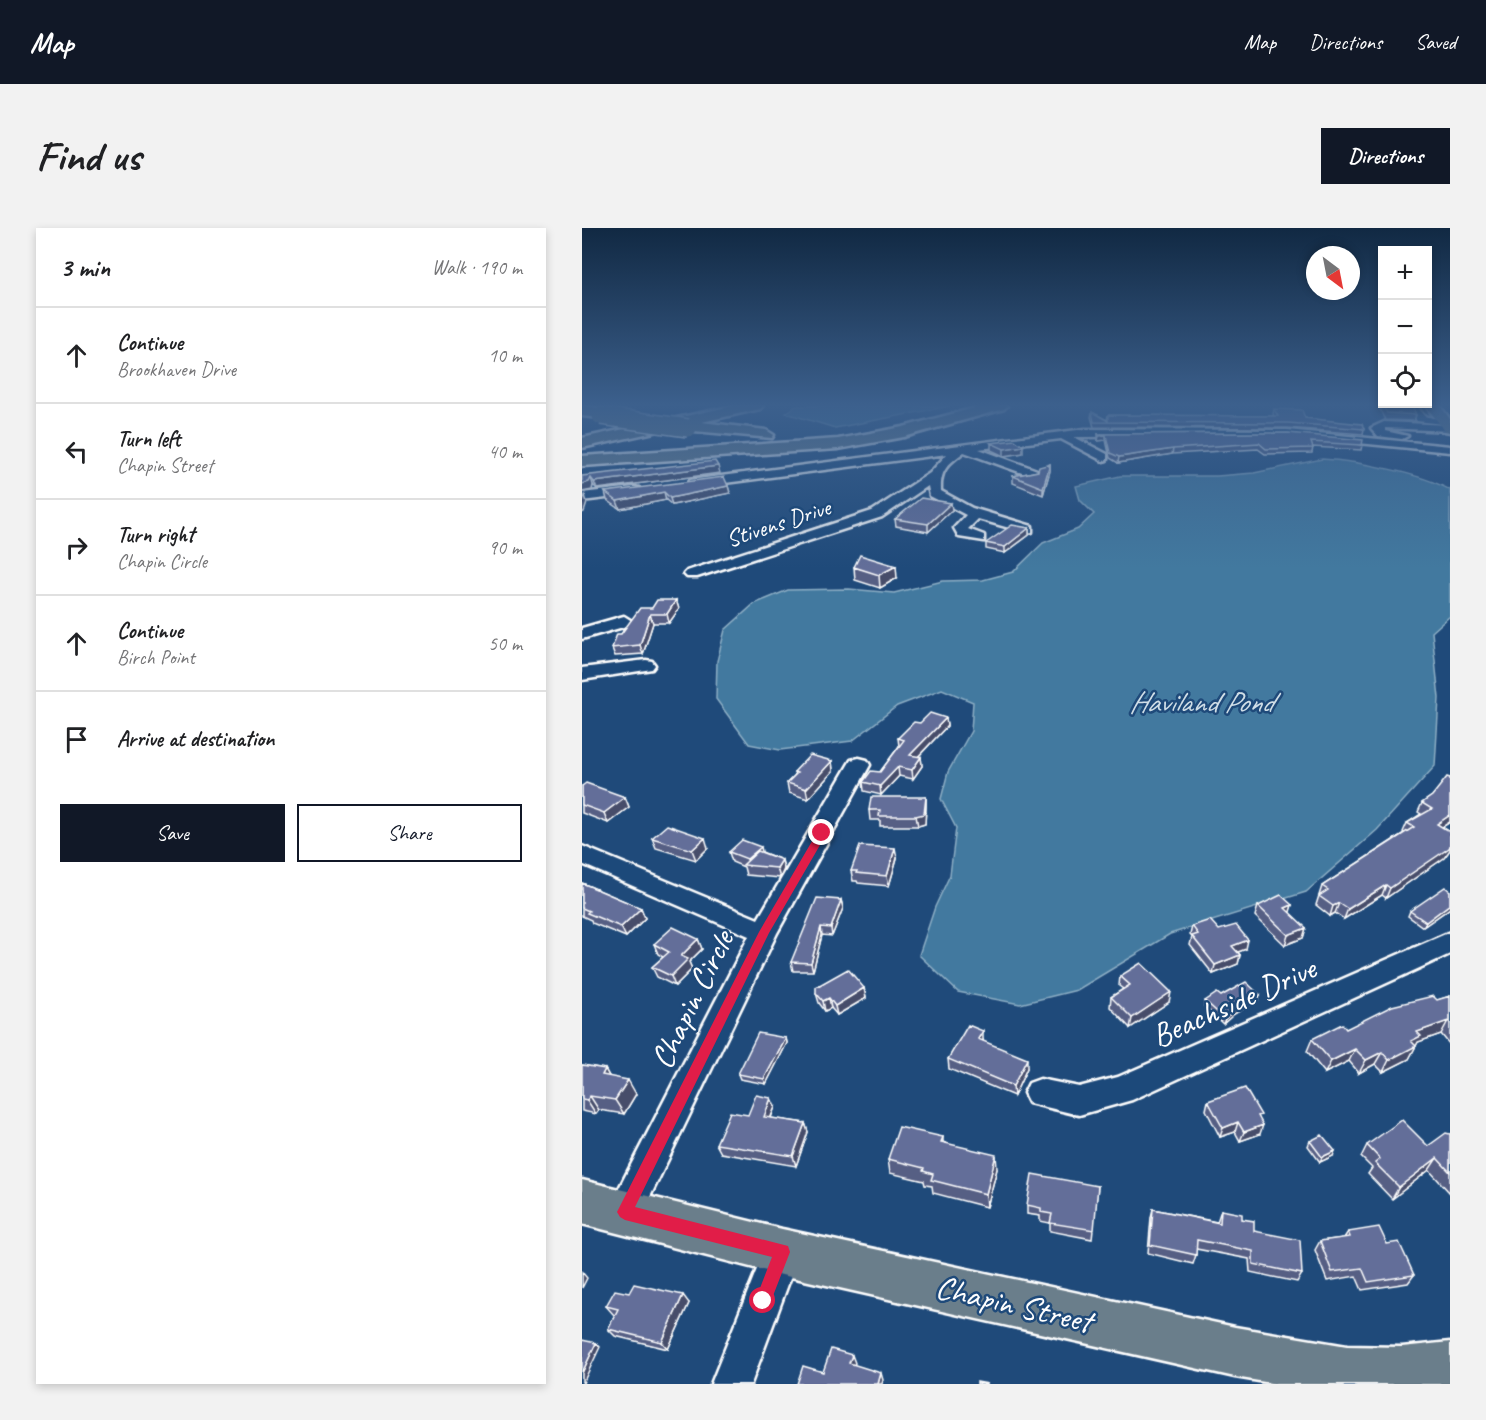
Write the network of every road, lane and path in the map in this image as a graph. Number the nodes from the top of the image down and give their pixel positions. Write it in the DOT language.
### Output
graph roads {
  1 [pos="599,460"];
  2 [pos="865,460"];
  3 [pos="946,460"];
  4 [pos="997,460"];
  5 [pos="582,461"];
  6 [pos="1033,473"];
  7 [pos="934,476"];
  8 [pos="676,485"];
  9 [pos="646,489"];
  10 [pos="582,497"];
  11 [pos="976,513"];
  12 [pos="1027,529"];
  13 [pos="979,538"];
  14 [pos="692,574"];
  15 [pos="624,621"];
  16 [pos="582,633"];
  17 [pos="646,665"];
  18 [pos="582,674"];
  19 [pos="859,765"];
  20 [pos="582,854"];
  21 [pos="764,932"];
  22 [pos="1450,942"];
  23 [pos="1040,1093"];
  24 [pos="604,1207"];
  25 [pos="782,1252"];
  26 [pos="1450,1367"];
  27 [pos="1280,1372"];
  28 [pos="1407,1378"];
  29 [pos="731,1384"];
  1 -- 5 [label="highway"];
  2 -- 8 [label="street"];
  3 -- 7 [label="street, Stivens Drive"];
  4 -- 6 [label="street"];
  7 -- 11 [label="street"];
  7 -- 14 [label="street, Stivens Drive"];
  9 -- 10 [label="street"];
  11 -- 12 [label="street"];
  11 -- 13 [label="street"];
  15 -- 16 [label="street"];
  17 -- 18 [label="street"];
  19 -- 21 [label="street"];
  20 -- 21 [label="street, Chapin Circle"];
  21 -- 24 [label="street, Chapin Circle"];
  22 -- 23 [label="street, Beachside Drive"];
  24 -- 25 [label="main road, Chapin Street"];
  25 -- 27 [label="main road, Chapin Street"];
  25 -- 29 [label="street"];
  26 -- 28 [label="main road, Chapin Street"];
  27 -- 28 [label="main road, Chapin Street"];
}
